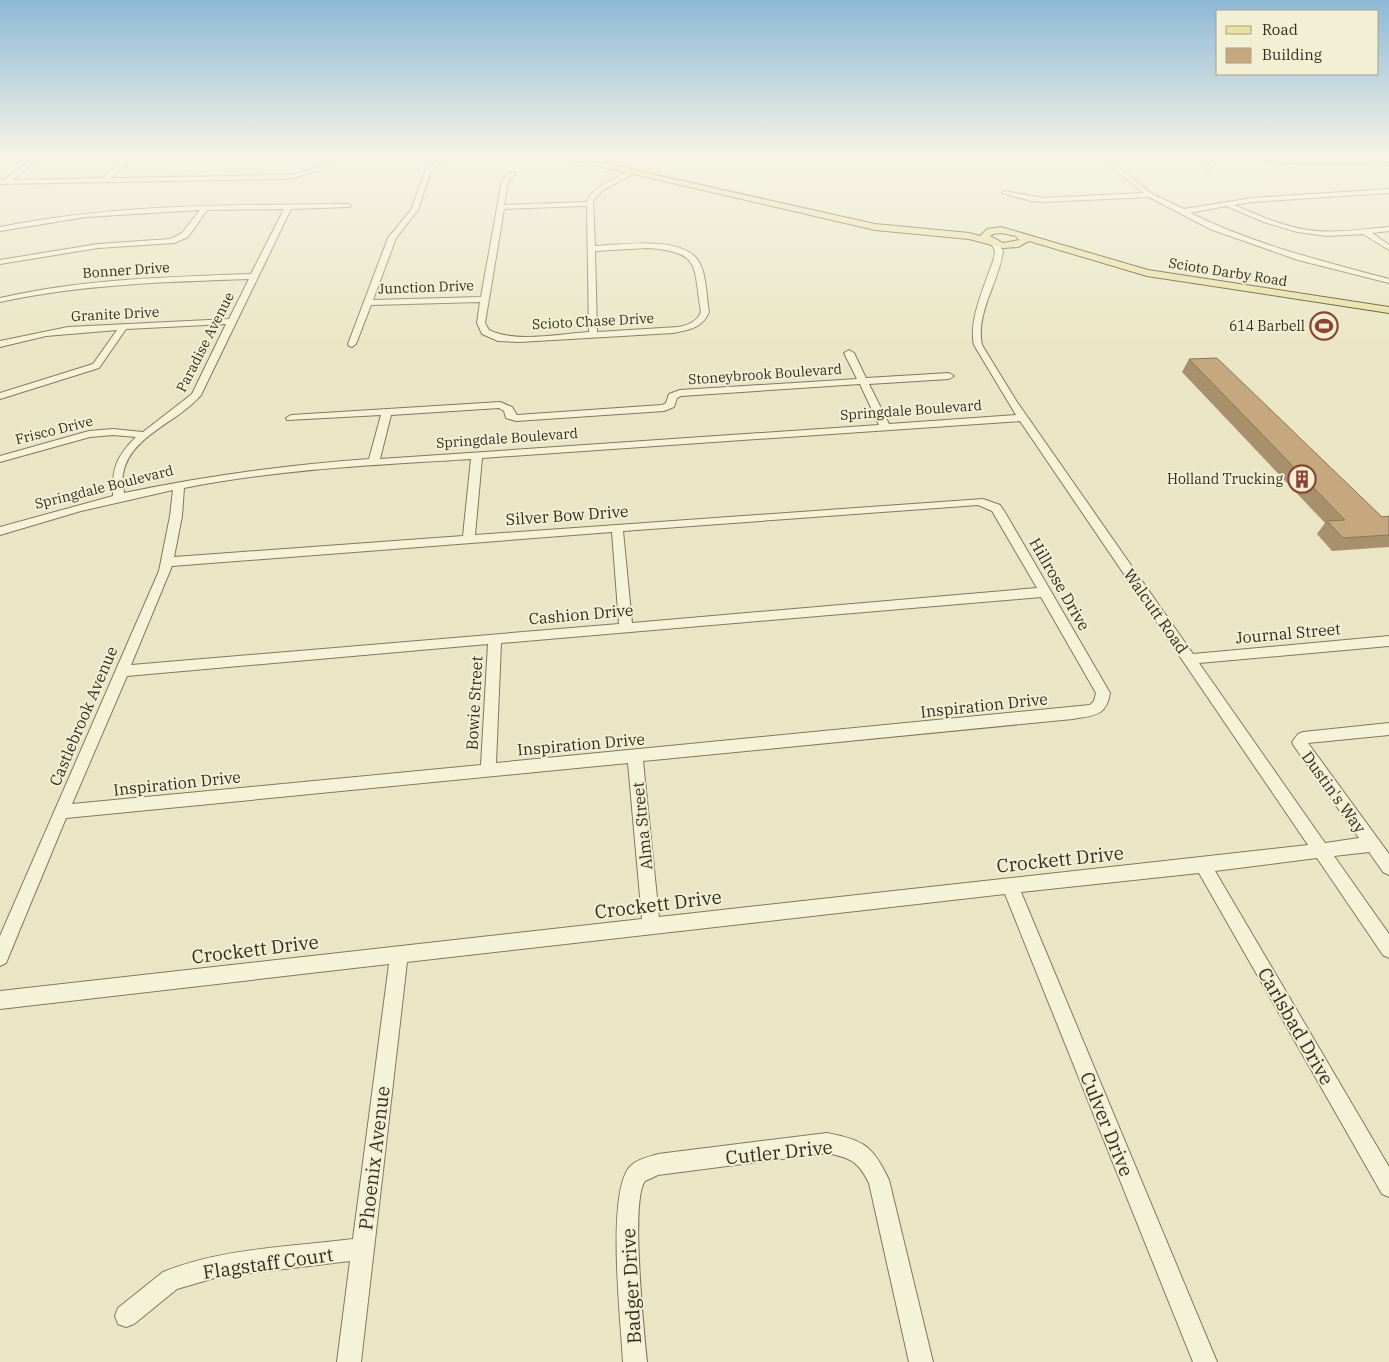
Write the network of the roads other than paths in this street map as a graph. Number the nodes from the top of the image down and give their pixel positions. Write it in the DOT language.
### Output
graph roads {
  1 [pos="1,219"];
  2 [pos="53,219"];
  3 [pos="197,219"];
  4 [pos="282,219"];
  5 [pos="407,219"];
  6 [pos="499,219"];
  7 [pos="590,219"];
  8 [pos="837,219"];
  9 [pos="1195,219"];
  10 [pos="1263,219"];
  11 [pos="3,228"];
  12 [pos="1389,229"];
  13 [pos="1364,231"];
  14 [pos="991,239"];
  15 [pos="1018,242"];
  16 [pos="1389,248"];
  17 [pos="591,249"];
  18 [pos="998,258"];
  19 [pos="0,262"];
  20 [pos="254,276"];
  21 [pos="1389,281"];
  22 [pos="485,299"];
  23 [pos="0,300"];
  24 [pos="368,303"];
  25 [pos="1389,310"];
  26 [pos="232,321"];
  27 [pos="123,328"];
  28 [pos="593,335"];
  29 [pos="0,344"];
  30 [pos="352,344"];
  31 [pos="849,352"];
  32 [pos="949,376"];
  33 [pos="864,382"];
  34 [pos="0,396"];
  35 [pos="386,412"];
  36 [pos="290,418"];
  37 [pos="1023,418"];
  38 [pos="885,427"];
  39 [pos="145,435"];
  40 [pos="477,455"];
  41 [pos="0,459"];
  42 [pos="374,462"];
  43 [pos="179,484"];
  44 [pos="119,497"];
  45 [pos="969,501"];
  46 [pos="617,528"];
  47 [pos="0,531"];
  48 [pos="469,539"];
  49 [pos="167,562"];
  50 [pos="1045,592"];
  51 [pos="626,627"];
  52 [pos="495,639"];
  53 [pos="1389,641"];
  54 [pos="1189,659"];
  55 [pos="121,671"];
  56 [pos="1102,704"];
  57 [pos="1389,729"];
  58 [pos="635,756"];
  59 [pos="488,770"];
  60 [pos="61,812"];
  61 [pos="1372,844"];
  62 [pos="1320,850"];
  63 [pos="1203,865"];
  64 [pos="1389,867"];
  65 [pos="1010,885"];
  66 [pos="651,926"];
  67 [pos="1389,949"];
  68 [pos="399,954"];
  69 [pos="0,957"];
  70 [pos="0,1000"];
  71 [pos="1389,1187"];
  72 [pos="627,1210"];
  73 [pos="363,1249"];
  74 [pos="126,1316"];
  75 [pos="349,1362"];
  76 [pos="635,1362"];
  77 [pos="921,1362"];
  78 [pos="1204,1362"];
  1 -- 11 [label="street"];
  2 -- 11 [label="street"];
  3 -- 19 [label="street"];
  4 -- 20 [label="street, Paradise Avenue"];
  5 -- 24 [label="street"];
  6 -- 22 [label="street"];
  7 -- 17 [label="street"];
  8 -- 14 [label="main road"];
  9 -- 21 [label="street"];
  10 -- 13 [label="street"];
  12 -- 13 [label="street"];
  13 -- 16 [label="street"];
  14 -- 15 [label="main road"];
  14 -- 15 [label="main road"];
  14 -- 18 [label="street, Walcutt Road"];
  15 -- 18 [label="street"];
  15 -- 25 [label="main road, Scioto Darby Road"];
  17 -- 28 [label="street"];
  17 -- 28 [label="street, Scioto Chase Drive"];
  18 -- 37 [label="street, Walcutt Road"];
  20 -- 23 [label="street, Bonner Drive"];
  20 -- 26 [label="street, Paradise Avenue"];
  22 -- 24 [label="street, Junction Drive"];
  22 -- 28 [label="street, Scioto Chase Drive"];
  24 -- 30 [label="street"];
  26 -- 27 [label="street, Granite Drive"];
  26 -- 39 [label="street, Paradise Avenue"];
  27 -- 29 [label="street, Granite Drive"];
  27 -- 34 [label="street"];
  31 -- 33 [label="street, Stoneybrook Boulevard"];
  32 -- 33 [label="street, Stoneybrook Boulevard"];
  33 -- 35 [label="street, Stoneybrook Boulevard"];
  33 -- 38 [label="street, Stoneybrook Boulevard"];
  35 -- 36 [label="street, Stoneybrook Boulevard"];
  35 -- 42 [label="street"];
  37 -- 38 [label="street, Springdale Boulevard"];
  37 -- 54 [label="street, Walcutt Road"];
  38 -- 40 [label="street, Springdale Boulevard"];
  39 -- 41 [label="street, Frisco Drive"];
  39 -- 44 [label="street, Paradise Avenue"];
  40 -- 42 [label="street, Springdale Boulevard"];
  40 -- 48 [label="street"];
  42 -- 43 [label="street, Springdale Boulevard"];
  43 -- 44 [label="street, Springdale Boulevard"];
  43 -- 49 [label="street, Castlebrook Avenue"];
  44 -- 47 [label="street, Springdale Boulevard"];
  45 -- 46 [label="street, Silver Bow Drive"];
  45 -- 50 [label="street, Hillrose Drive"];
  46 -- 48 [label="street, Silver Bow Drive"];
  46 -- 51 [label="street"];
  48 -- 49 [label="street, Silver Bow Drive"];
  49 -- 55 [label="street, Castlebrook Avenue"];
  50 -- 51 [label="street, Cashion Drive"];
  50 -- 56 [label="street, Hillrose Drive"];
  51 -- 52 [label="street, Cashion Drive"];
  52 -- 55 [label="street, Cashion Drive"];
  52 -- 59 [label="street, Bowie Street"];
  53 -- 54 [label="street, Journal Street"];
  54 -- 62 [label="street, Walcutt Road"];
  55 -- 60 [label="street, Castlebrook Avenue"];
  56 -- 58 [label="street, Inspiration Drive"];
  57 -- 61 [label="street, Dustin's Way"];
  58 -- 59 [label="street, Inspiration Drive"];
  58 -- 66 [label="street, Alma Street"];
  59 -- 60 [label="street, Inspiration Drive"];
  60 -- 69 [label="street, Castlebrook Avenue"];
  61 -- 62 [label="street, Dustin's Way"];
  61 -- 64 [label="street, Dustin's Way"];
  62 -- 63 [label="street, Crockett Drive"];
  62 -- 67 [label="street, Walcutt Road"];
  63 -- 65 [label="street, Crockett Drive"];
  63 -- 71 [label="street, Carlsbad Drive"];
  65 -- 66 [label="street, Crockett Drive"];
  65 -- 78 [label="street, Culver Drive"];
  66 -- 68 [label="street, Crockett Drive"];
  68 -- 70 [label="street, Crockett Drive"];
  68 -- 73 [label="street, Phoenix Avenue"];
  72 -- 76 [label="street, Badger Drive"];
  72 -- 77 [label="street, Cutler Drive"];
  73 -- 74 [label="street, Flagstaff Court"];
  73 -- 75 [label="street, Phoenix Avenue"];
}
